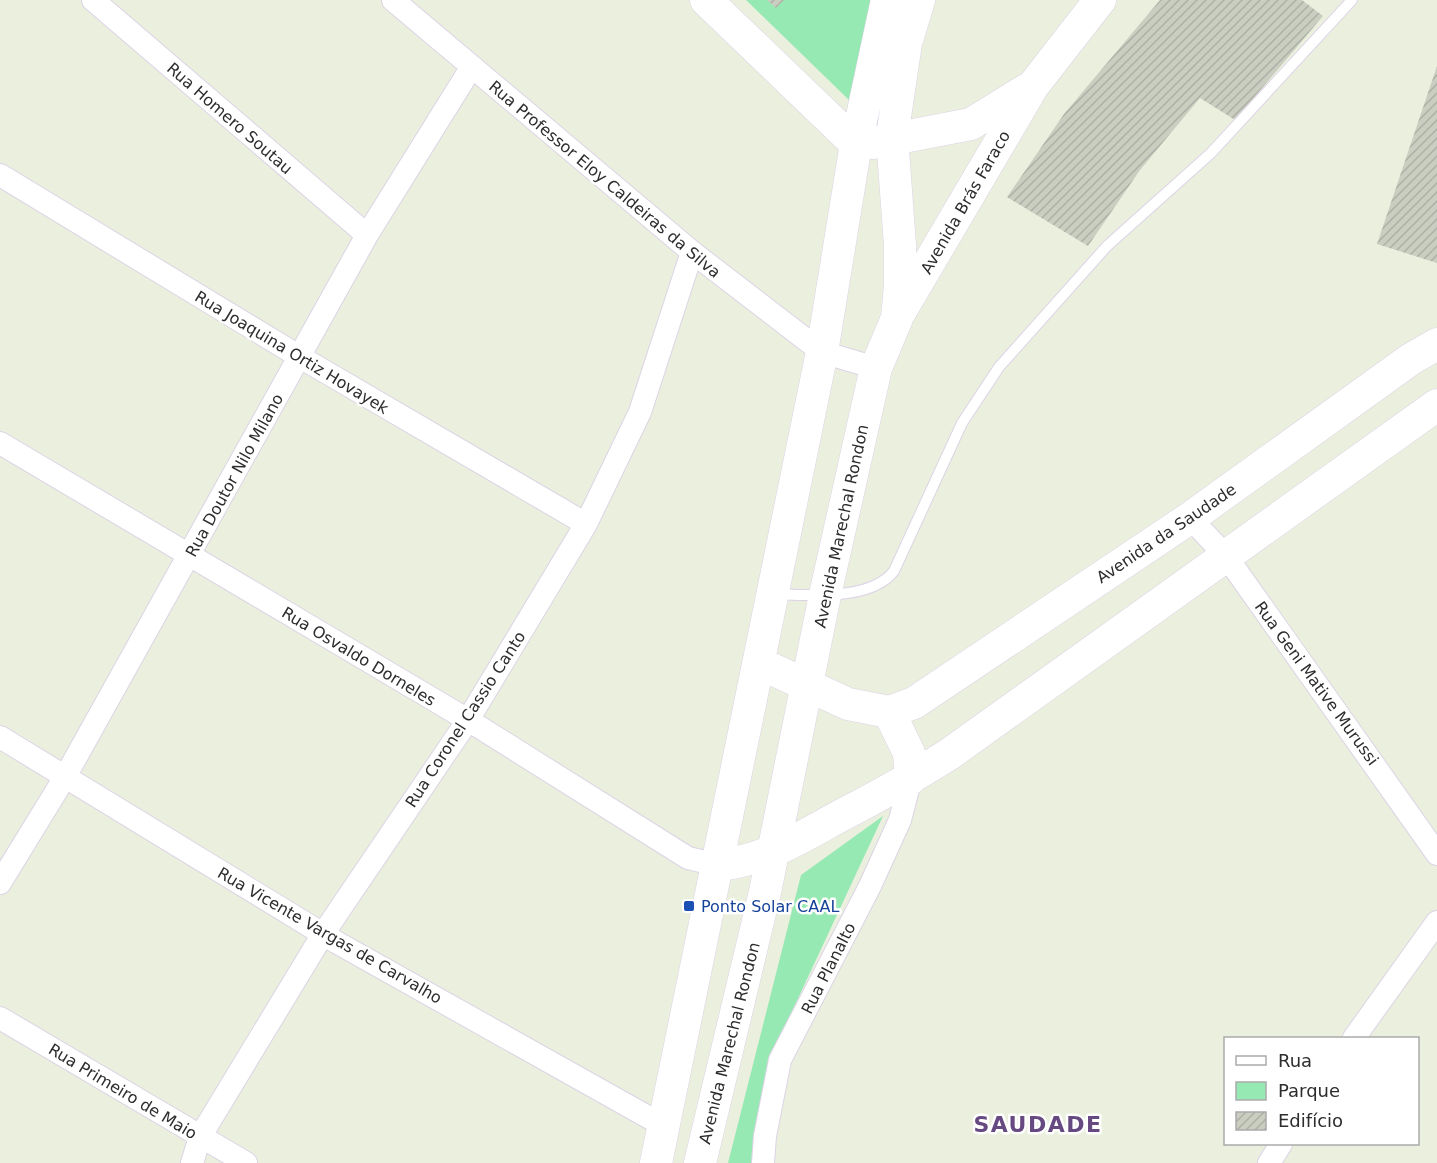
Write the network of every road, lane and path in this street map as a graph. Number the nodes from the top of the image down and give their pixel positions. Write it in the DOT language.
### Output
graph roads {
  1 [pos="93,0"];
  2 [pos="393,0"];
  3 [pos="705,0"];
  4 [pos="886,0"];
  5 [pos="919,0"];
  6 [pos="1100,0"];
  7 [pos="1352,0"];
  8 [pos="471,68"];
  9 [pos="1033,86"];
  10 [pos="892,137"];
  11 [pos="856,144"];
  12 [pos="0,175"];
  13 [pos="367,235"];
  14 [pos="692,252"];
  15 [pos="897,318"];
  16 [pos="1437,344"];
  17 [pos="822,352"];
  18 [pos="300,357"];
  19 [pos="876,368"];
  20 [pos="1437,405"];
  21 [pos="0,443"];
  22 [pos="1190,518"];
  23 [pos="586,524"];
  24 [pos="189,555"];
  25 [pos="1226,556"];
  26 [pos="773,594"];
  27 [pos="825,595"];
  28 [pos="759,663"];
  29 [pos="808,685"];
  30 [pos="889,712"];
  31 [pos="468,720"];
  32 [pos="0,737"];
  33 [pos="66,777"];
  34 [pos="911,778"];
  35 [pos="773,853"];
  36 [pos="1437,854"];
  37 [pos="718,865"];
  38 [pos="0,883"];
  39 [pos="1437,922"];
  40 [pos="323,934"];
  41 [pos="0,1018"];
  42 [pos="1355,1037"];
  43 [pos="664,1126"];
  44 [pos="200,1137"];
  45 [pos="1280,1145"];
  46 [pos="192,1163"];
  47 [pos="246,1163"];
  48 [pos="656,1163"];
  49 [pos="700,1163"];
  50 [pos="763,1163"];
  51 [pos="1269,1163"];
  1 -- 13 [label="street, Rua Homero Soutau"];
  2 -- 8 [label="street, Rua Professor Eloy Caldeiras da Silva"];
  3 -- 11 [label="main road"];
  4 -- 11 [label="main road"];
  5 -- 10 [label="main road, Avenida Marechal Rondon"];
  6 -- 9 [label="main road, Avenida Brás Faraco"];
  7 -- 27 [label="lane"];
  8 -- 13 [label="street, Rua Doutor Nilo Milano"];
  8 -- 14 [label="street, Rua Professor Eloy Caldeiras da Silva"];
  9 -- 10 [label="main road, Avenida Brás Faraco"];
  9 -- 15 [label="main road, Avenida Brás Faraco"];
  10 -- 11 [label="main road, Avenida Brás Faraco"];
  10 -- 15 [label="main road, Avenida Marechal Rondon"];
  11 -- 17 [label="main road"];
  12 -- 18 [label="street, Rua Joaquina Ortiz Hovayek"];
  13 -- 18 [label="street, Rua Doutor Nilo Milano"];
  14 -- 17 [label="street, Rua Professor Eloy Caldeiras da Silva"];
  14 -- 23 [label="street, Rua Coronel Cassio Canto"];
  15 -- 19 [label="main road, Avenida Marechal Rondon"];
  16 -- 22 [label="main road, Avenida da Saudade"];
  17 -- 19 [label="street"];
  17 -- 26 [label="main road"];
  18 -- 23 [label="street, Rua Joaquina Ortiz Hovayek"];
  18 -- 24 [label="street, Rua Doutor Nilo Milano"];
  19 -- 27 [label="main road, Avenida Marechal Rondon"];
  20 -- 25 [label="main road"];
  21 -- 24 [label="street, Rua Osvaldo Dorneles"];
  22 -- 25 [label="street, Rua Geni Mative Murussi"];
  22 -- 30 [label="main road, Avenida da Saudade"];
  23 -- 31 [label="street, Rua Coronel Cassio Canto"];
  24 -- 31 [label="street, Rua Osvaldo Dorneles"];
  24 -- 33 [label="street, Rua Doutor Nilo Milano"];
  25 -- 34 [label="main road"];
  25 -- 36 [label="street, Rua Geni Mative Murussi"];
  26 -- 27 [label="lane"];
  26 -- 28 [label="main road"];
  27 -- 29 [label="main road, Avenida Marechal Rondon"];
  28 -- 29 [label="main road"];
  28 -- 37 [label="main road"];
  29 -- 30 [label="main road"];
  29 -- 35 [label="main road, Avenida Marechal Rondon"];
  30 -- 34 [label="main road"];
  31 -- 37 [label="street, Rua Osvaldo Dorneles"];
  31 -- 40 [label="street, Rua Coronel Cassio Canto"];
  32 -- 33 [label="street, Rua Vicente Vargas de Carvalho"];
  33 -- 38 [label="street, Rua Doutor Nilo Milano"];
  33 -- 40 [label="street, Rua Vicente Vargas de Carvalho"];
  34 -- 35 [label="main road"];
  34 -- 50 [label="street, Rua Planalto"];
  35 -- 37 [label="main road"];
  35 -- 49 [label="main road, Avenida Marechal Rondon"];
  37 -- 43 [label="main road"];
  39 -- 42 [label="street"];
  40 -- 43 [label="street, Rua Vicente Vargas de Carvalho"];
  40 -- 44 [label="street, Rua Coronel Cassio Canto"];
  41 -- 44 [label="street, Rua Primeiro de Maio"];
  43 -- 48 [label="main road"];
  44 -- 46 [label="street, Rua Coronel Cassio Canto"];
  44 -- 47 [label="street, Rua Primeiro de Maio"];
  45 -- 51 [label="street"];
}
